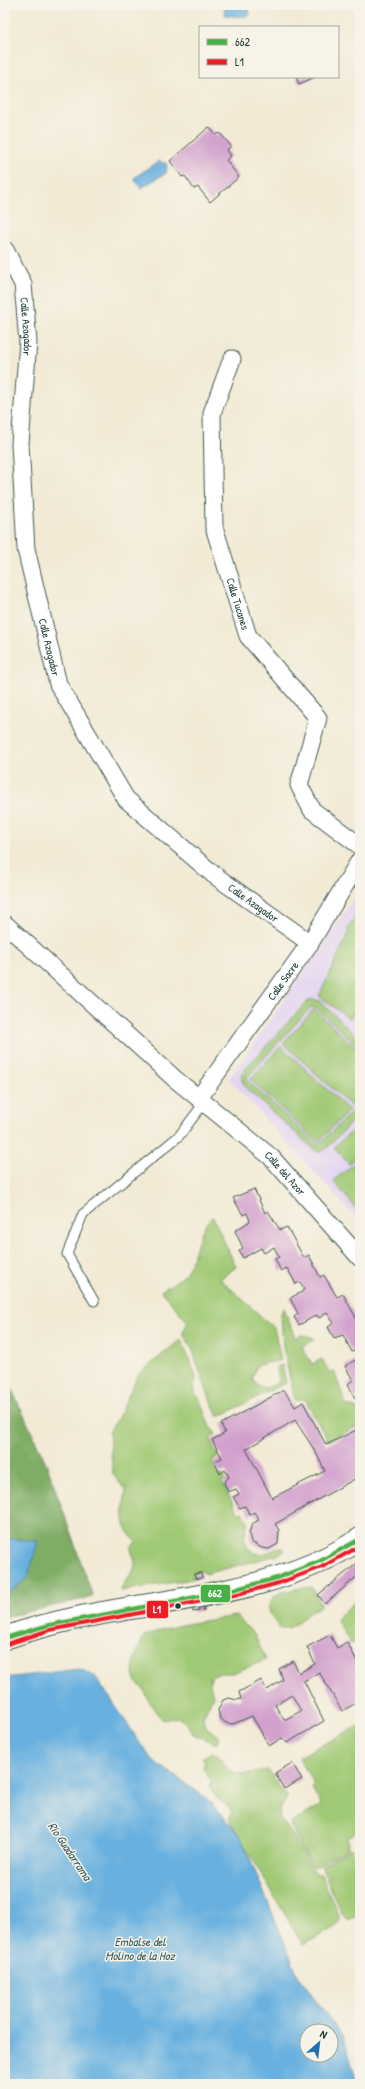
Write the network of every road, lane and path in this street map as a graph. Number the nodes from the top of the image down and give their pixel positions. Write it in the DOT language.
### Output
graph roads {
  1 [pos="5,250"];
  2 [pos="232,359"];
  3 [pos="360,846"];
  4 [pos="360,860"];
  5 [pos="5,924"];
  6 [pos="310,943"];
  7 [pos="201,1100"];
  8 [pos="360,1258"];
  9 [pos="94,1301"];
  10 [pos="360,1539"];
  11 [pos="5,1638"];
  1 -- 6 [label="street, Calle Azagador"];
  2 -- 3 [label="street, Calle Tucanes"];
  4 -- 6 [label="street, Calle Sacre"];
  5 -- 7 [label="street"];
  6 -- 7 [label="street, Calle Sacre"];
  7 -- 8 [label="street, Calle del Azor"];
  7 -- 9 [label="lane"];
  10 -- 11 [label="street"];
}
